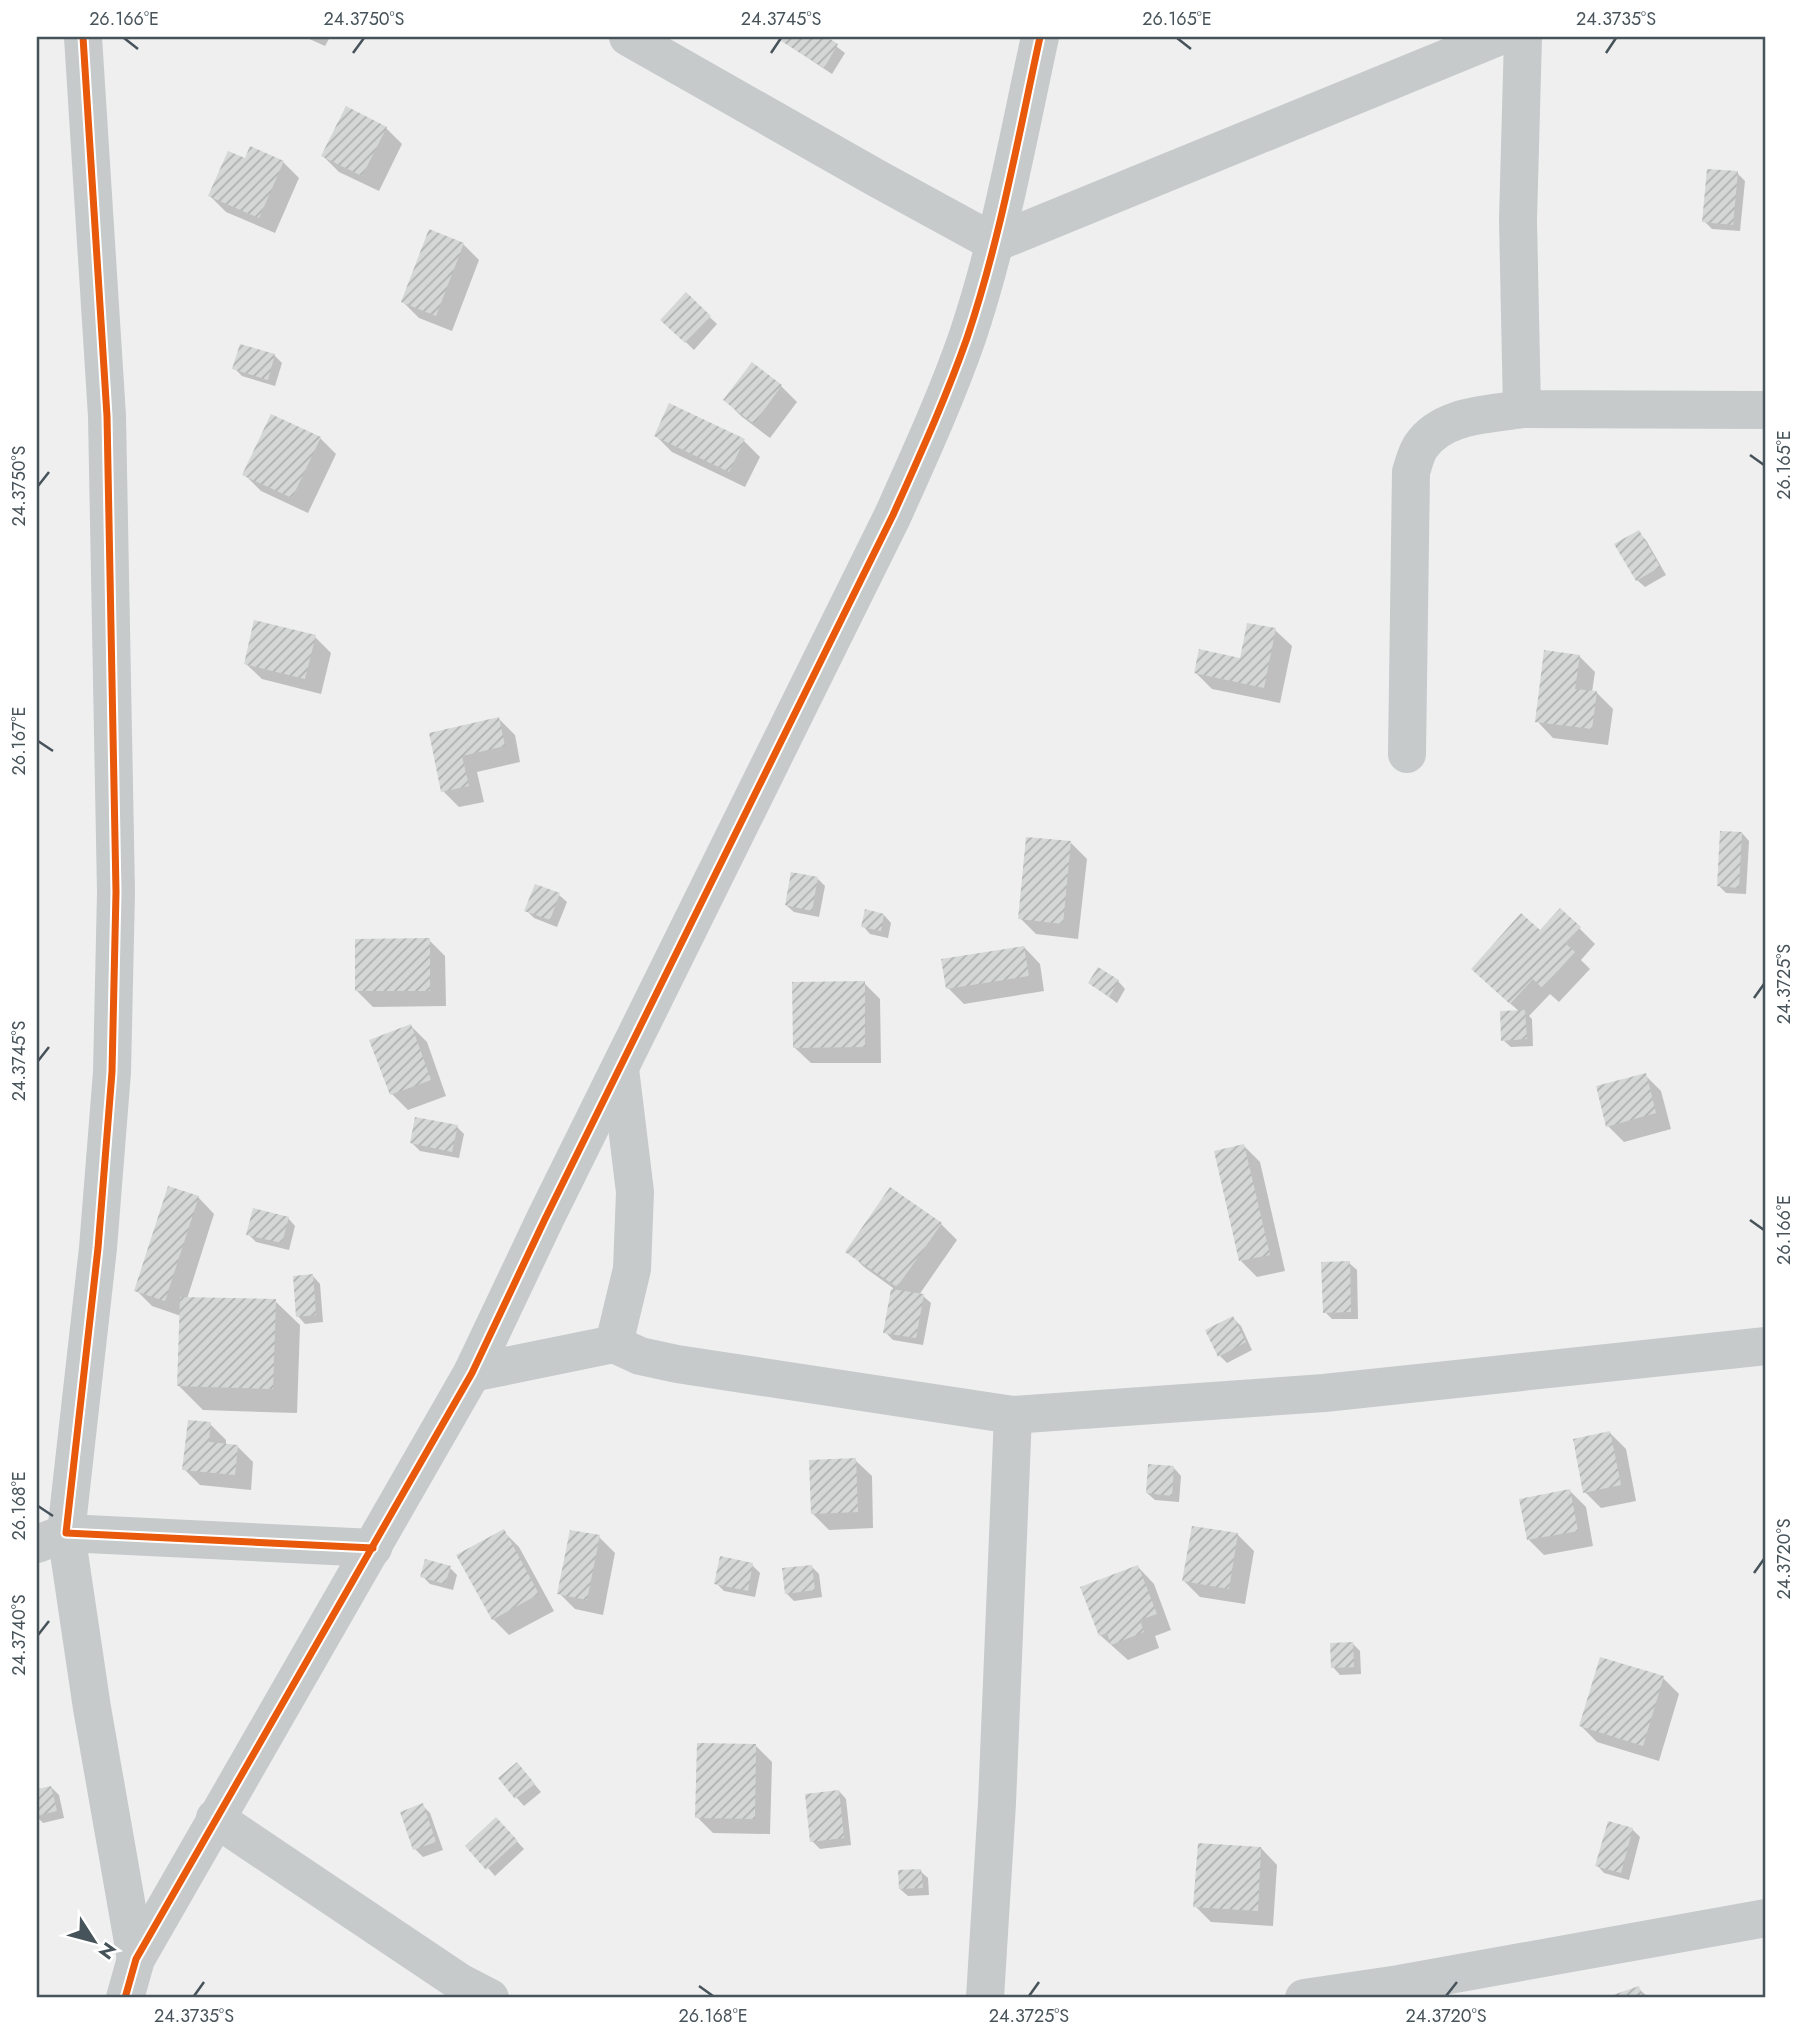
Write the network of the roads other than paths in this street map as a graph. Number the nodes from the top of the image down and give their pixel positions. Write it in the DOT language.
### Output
graph roads {
  1 [pos="83,37"];
  2 [pos="628,37"];
  3 [pos="1040,37"];
  4 [pos="1498,37"];
  5 [pos="1523,37"];
  6 [pos="995,243"];
  7 [pos="1522,409"];
  8 [pos="1766,410"];
  9 [pos="1407,754"];
  10 [pos="620,1069"];
  11 [pos="614,1344"];
  12 [pos="1766,1346"];
  13 [pos="472,1373"];
  14 [pos="1013,1415"];
  15 [pos="51,1539"];
  16 [pos="373,1548"];
  17 [pos="215,1818"];
  18 [pos="1766,1918"];
  19 [pos="136,1959"];
  20 [pos="125,1998"];
  21 [pos="490,1998"];
  22 [pos="985,1998"];
  23 [pos="1307,1998"];
  1 -- 15 [label="street"];
  2 -- 6 [label="street"];
  3 -- 6 [label="street"];
  4 -- 6 [label="street"];
  5 -- 7 [label="street"];
  6 -- 10 [label="street"];
  7 -- 8 [label="street"];
  7 -- 9 [label="street"];
  10 -- 11 [label="street"];
  10 -- 13 [label="street"];
  11 -- 13 [label="street"];
  11 -- 14 [label="street"];
  12 -- 14 [label="street"];
  13 -- 16 [label="street"];
  14 -- 22 [label="street"];
  15 -- 16 [label="street"];
  15 -- 19 [label="street"];
  16 -- 17 [label="street"];
  17 -- 19 [label="street"];
  17 -- 21 [label="street"];
  18 -- 23 [label="street"];
  19 -- 20 [label="street"];
}
